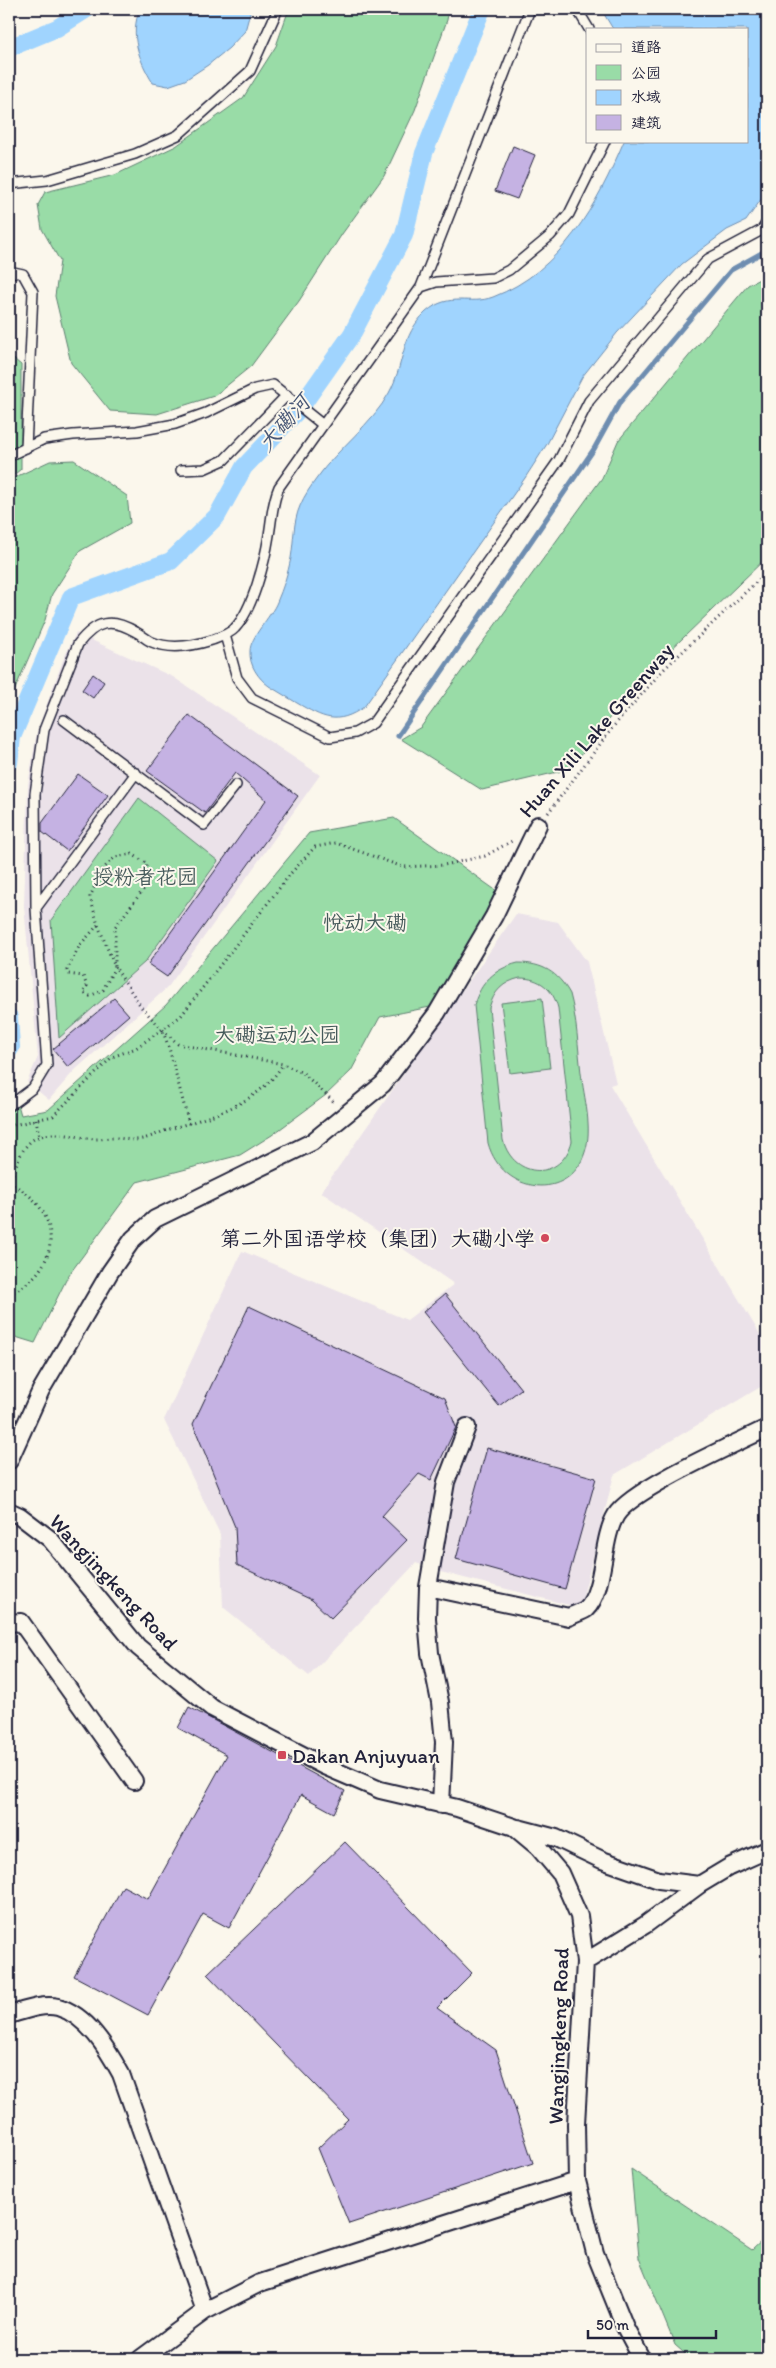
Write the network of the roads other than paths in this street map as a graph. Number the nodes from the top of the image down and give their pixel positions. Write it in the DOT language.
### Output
graph roads {
  1 [pos="278,9"];
  2 [pos="530,9"];
  3 [pos="577,9"];
  4 [pos="588,28"];
  5 [pos="605,142"];
  6 [pos="9,184"];
  7 [pos="767,222"];
  8 [pos="9,270"];
  9 [pos="421,287"];
  10 [pos="287,395"];
  11 [pos="323,425"];
  12 [pos="26,448"];
  13 [pos="9,456"];
  14 [pos="181,470"];
  15 [pos="225,635"];
  16 [pos="64,720"];
  17 [pos="136,774"];
  18 [pos="236,786"];
  19 [pos="538,825"];
  20 [pos="36,908"];
  21 [pos="9,1106"];
  22 [pos="467,1427"];
  23 [pos="767,1428"];
  24 [pos="9,1461"];
  25 [pos="9,1512"];
  26 [pos="428,1588"];
  27 [pos="9,1623"];
  28 [pos="134,1781"];
  29 [pos="441,1804"];
  30 [pos="514,1826"];
  31 [pos="767,1850"];
  32 [pos="698,1885"];
  33 [pos="585,1962"];
  34 [pos="9,2015"];
  35 [pos="578,2181"];
  36 [pos="205,2311"];
  37 [pos="140,2359"];
  38 [pos="642,2359"];
  1 -- 6 [label="lane"];
  2 -- 9 [label="lane"];
  3 -- 4 [label="lane"];
  5 -- 9 [label="lane"];
  7 -- 15 [label="lane"];
  8 -- 12 [label="lane"];
  9 -- 11 [label="lane"];
  10 -- 11 [label="lane"];
  10 -- 12 [label="lane"];
  10 -- 14 [label="lane"];
  11 -- 15 [label="lane"];
  12 -- 13 [label="lane"];
  15 -- 20 [label="lane"];
  16 -- 17 [label="lane"];
  17 -- 18 [label="lane"];
  17 -- 20 [label="lane"];
  19 -- 24 [label="street"];
  20 -- 21 [label="lane"];
  22 -- 26 [label="street"];
  23 -- 26 [label="street"];
  25 -- 29 [label="street, Wangjingkeng Road"];
  26 -- 29 [label="street"];
  27 -- 28 [label="street"];
  29 -- 30 [label="street, Wangjingkeng Road"];
  30 -- 32 [label="street"];
  30 -- 33 [label="street, Wangjingkeng Road"];
  31 -- 32 [label="street"];
  32 -- 33 [label="street"];
  33 -- 35 [label="street, Wangjingkeng Road"];
  34 -- 36 [label="street"];
  35 -- 36 [label="street"];
  35 -- 38 [label="street, Wangjingkeng Road"];
  36 -- 37 [label="street"];
}
